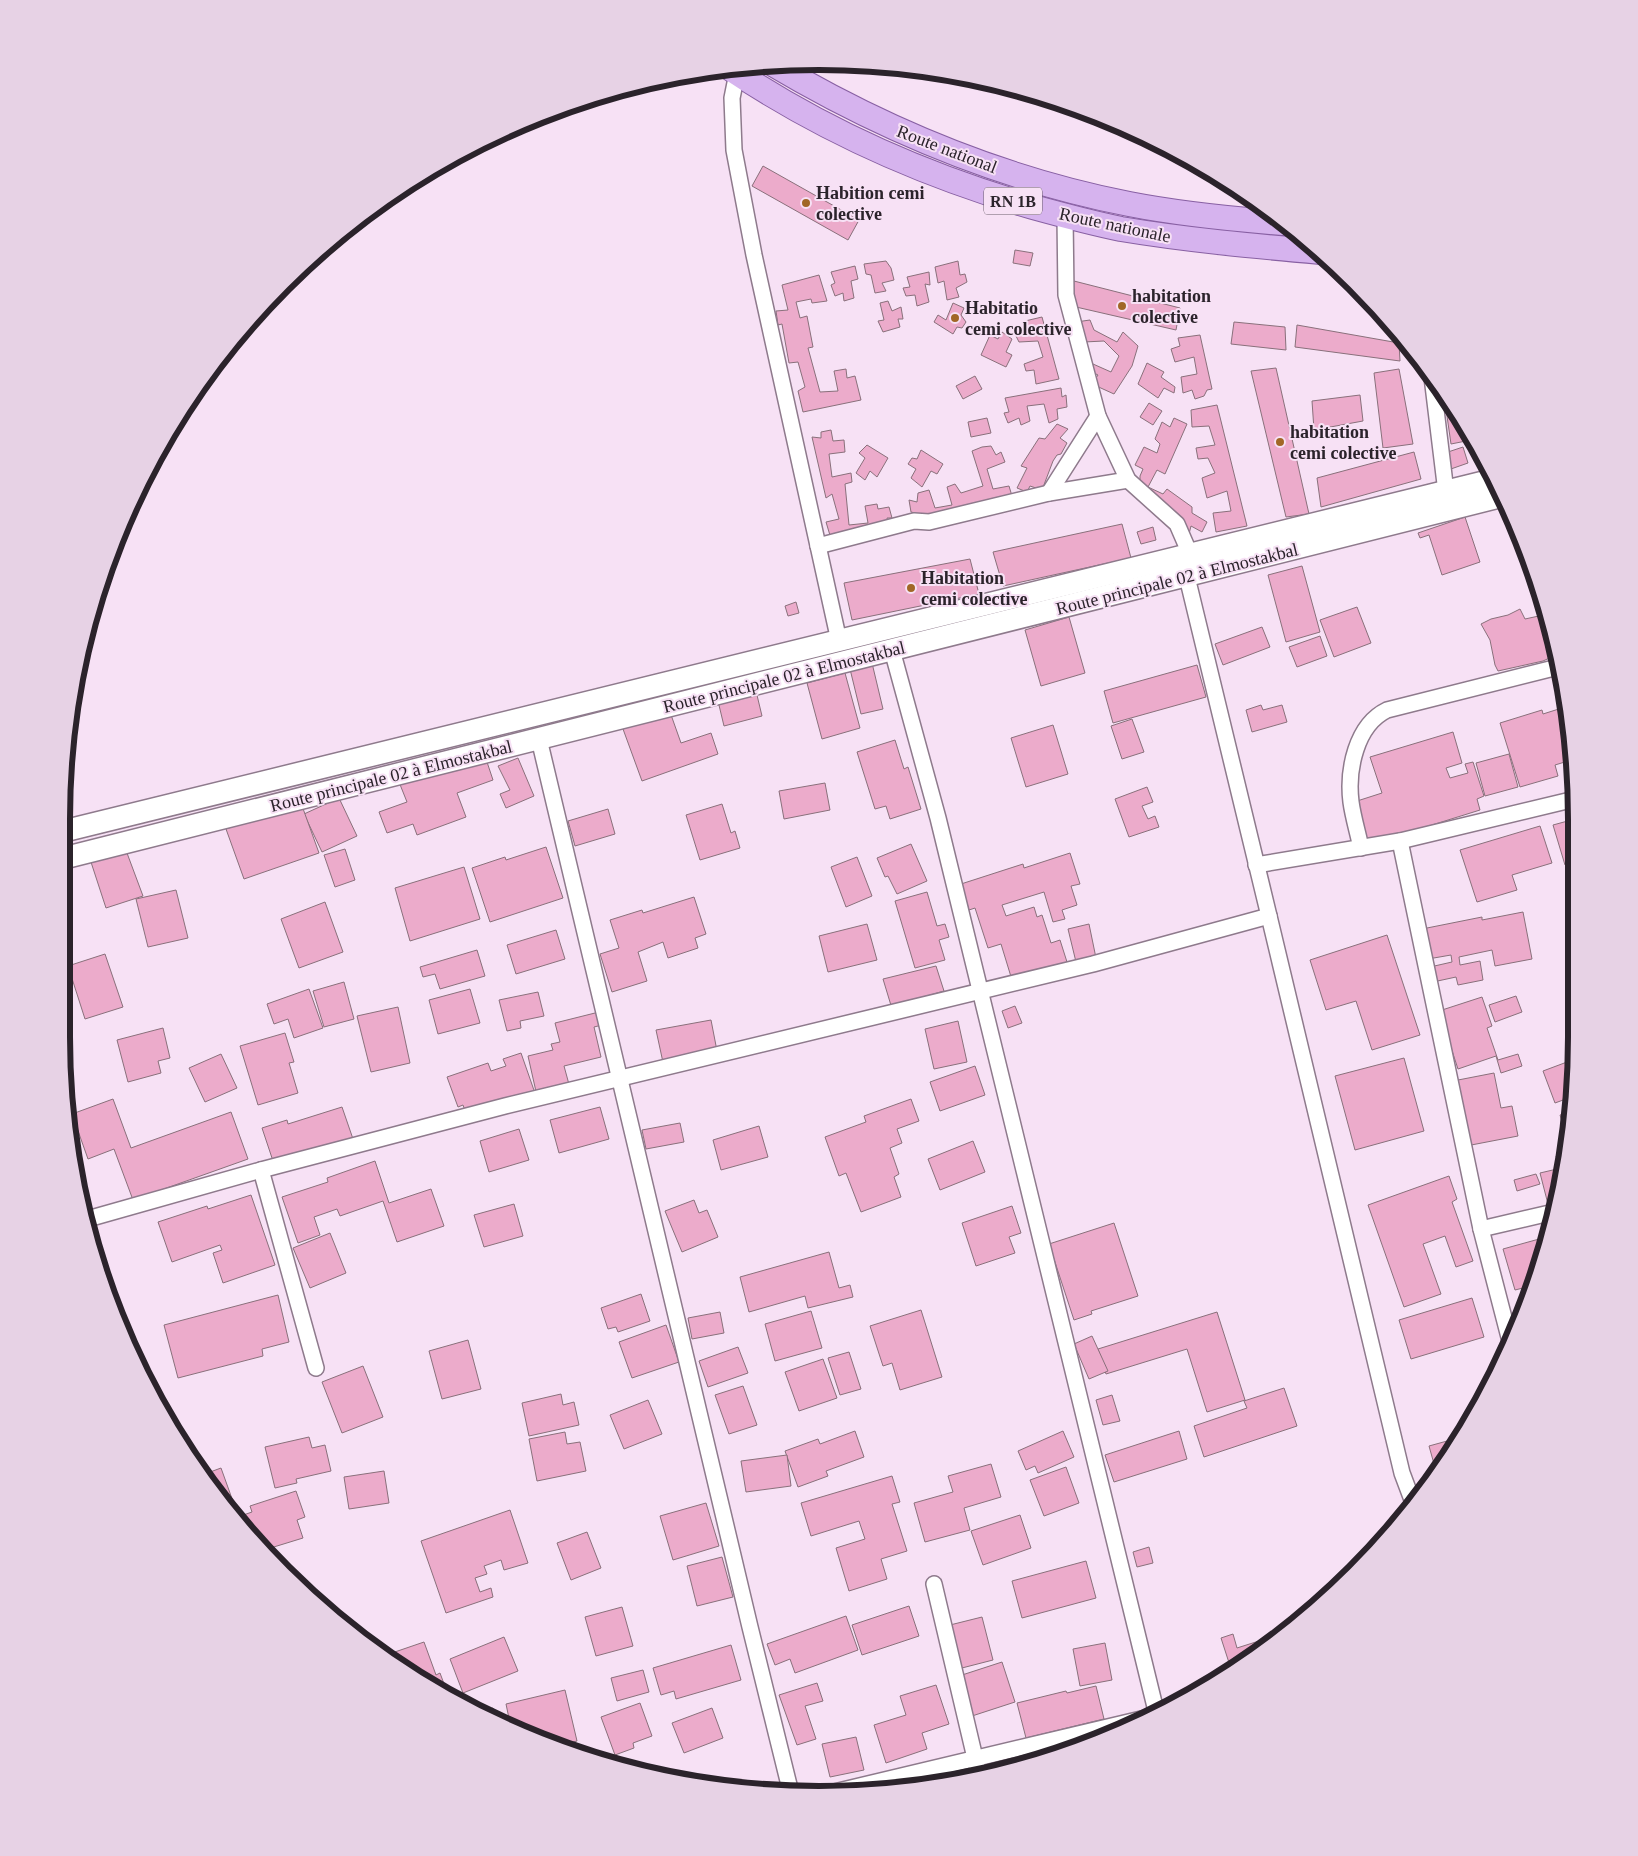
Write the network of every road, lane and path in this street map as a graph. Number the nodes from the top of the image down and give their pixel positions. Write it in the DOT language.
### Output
graph roads {
  1 [pos="785,71"];
  2 [pos="740,74"];
  3 [pos="734,75"];
  4 [pos="1065,216"];
  5 [pos="1272,223"];
  6 [pos="1306,251"];
  7 [pos="1434,392"];
  8 [pos="1098,416"];
  9 [pos="1128,480"];
  10 [pos="1487,481"];
  11 [pos="1446,492"];
  12 [pos="1049,493"];
  13 [pos="1496,498"];
  14 [pos="818,546"];
  15 [pos="1190,554"];
  16 [pos="1187,577"];
  17 [pos="839,641"];
  18 [pos="892,650"];
  19 [pos="1553,668"];
  20 [pos="539,739"];
  21 [pos="1567,801"];
  22 [pos="70,830"];
  23 [pos="1400,841"];
  24 [pos="1361,848"];
  25 [pos="70,856"];
  26 [pos="1256,865"];
  27 [pos="1270,916"];
  28 [pos="980,991"];
  29 [pos="620,1078"];
  30 [pos="261,1170"];
  31 [pos="1546,1214"];
  32 [pos="93,1218"];
  33 [pos="1481,1229"];
  34 [pos="1508,1332"];
  35 [pos="316,1368"];
  36 [pos="1411,1496"];
  37 [pos="934,1584"];
  38 [pos="1154,1707"];
  39 [pos="1111,1727"];
  40 [pos="976,1759"];
  41 [pos="978,1769"];
  42 [pos="869,1784"];
  43 [pos="789,1785"];
  1 -- 5 [label="main road, Route national"];
  2 -- 4 [label="main road, Route nationale / RN 1B"];
  3 -- 14 [label="street"];
  4 -- 6 [label="main road, Route nationale / RN 1B"];
  4 -- 8 [label="street"];
  7 -- 11 [label="street"];
  8 -- 9 [label="street"];
  8 -- 12 [label="street"];
  9 -- 12 [label="street"];
  9 -- 15 [label="street"];
  10 -- 11 [label="main road, Route principale 02 à Elmostakbal"];
  11 -- 15 [label="main road, Route principale 02 à Elmostakbal"];
  12 -- 14 [label="street"];
  13 -- 16 [label="main road, Route principale 02 à Elmostakbal"];
  14 -- 17 [label="street"];
  15 -- 17 [label="main road, Route principale 02 à Elmostakbal"];
  16 -- 18 [label="main road, Route principale 02 à Elmostakbal"];
  16 -- 26 [label="street"];
  17 -- 22 [label="main road, Route principale 02 à Elmostakbal"];
  18 -- 20 [label="main road, Route principale 02 à Elmostakbal"];
  18 -- 28 [label="street"];
  19 -- 24 [label="street"];
  20 -- 25 [label="main road, Route principale 02 à Elmostakbal"];
  20 -- 29 [label="street"];
  21 -- 23 [label="street"];
  23 -- 24 [label="street"];
  23 -- 33 [label="street"];
  24 -- 26 [label="street"];
  26 -- 27 [label="street"];
  27 -- 28 [label="street"];
  27 -- 36 [label="street"];
  28 -- 29 [label="street"];
  28 -- 38 [label="street"];
  29 -- 30 [label="street"];
  29 -- 43 [label="street"];
  30 -- 32 [label="street"];
  30 -- 35 [label="street"];
  31 -- 33 [label="street"];
  33 -- 34 [label="street"];
  37 -- 40 [label="street"];
  39 -- 40 [label="street"];
  40 -- 41 [label="street"];
  40 -- 42 [label="street"];
}
